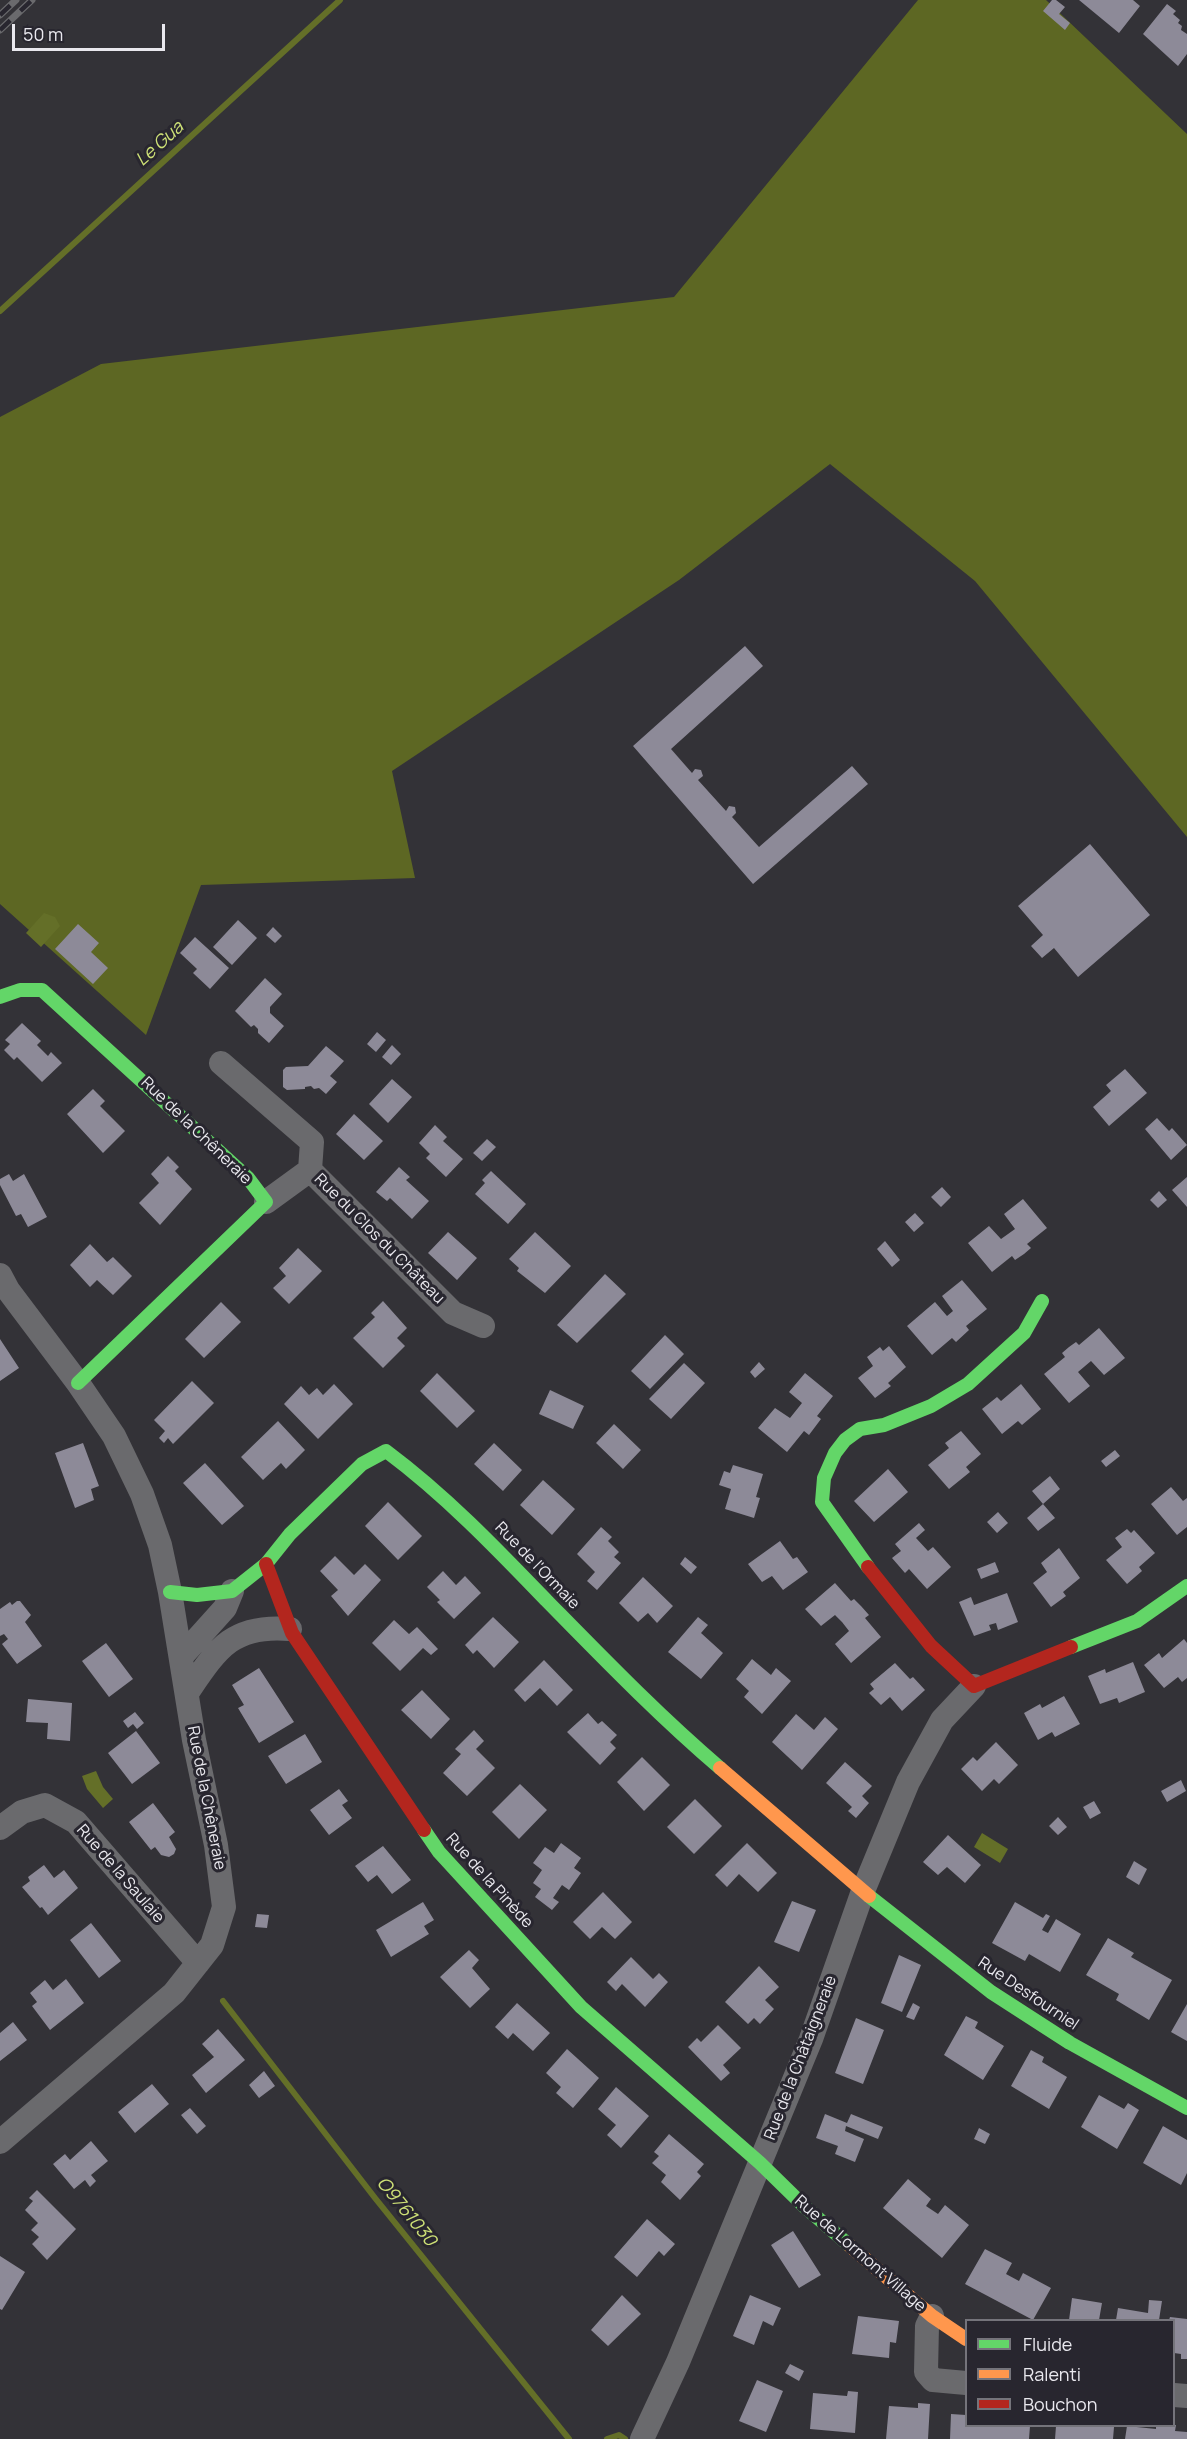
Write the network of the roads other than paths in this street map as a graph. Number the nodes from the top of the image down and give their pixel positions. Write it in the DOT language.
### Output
graph roads {
  1 [pos="0,997"];
  2 [pos="221,1063"];
  3 [pos="310,1170"];
  4 [pos="266,1202"];
  5 [pos="0,1275"];
  6 [pos="1042,1301"];
  7 [pos="483,1326"];
  8 [pos="78,1383"];
  9 [pos="266,1564"];
  10 [pos="1187,1586"];
  11 [pos="232,1591"];
  12 [pos="170,1592"];
  13 [pos="291,1629"];
  14 [pos="181,1657"];
  15 [pos="974,1686"];
  16 [pos="187,1693"];
  17 [pos="0,1828"];
  18 [pos="863,1891"];
  19 [pos="198,1963"];
  20 [pos="1187,2108"];
  21 [pos="0,2142"];
  22 [pos="760,2163"];
  23 [pos="932,2316"];
  24 [pos="965,2338"];
  25 [pos="965,2382"];
  26 [pos="642,2439"];
  1 -- 4 [label="street, Rue de la Chêneraie"];
  2 -- 3 [label="street, Rue du Clos du Château"];
  3 -- 4 [label="street"];
  3 -- 7 [label="street, Rue du Clos du Château"];
  4 -- 8 [label="street"];
  5 -- 8 [label="street, Rue de la Chêneraie"];
  6 -- 15 [label="street"];
  8 -- 12 [label="street, Rue de la Chêneraie"];
  9 -- 11 [label="street, Rue de l'Ormaie"];
  9 -- 13 [label="street, Rue de la Pinède"];
  9 -- 18 [label="street, Rue de l'Ormaie"];
  10 -- 15 [label="street"];
  11 -- 12 [label="street"];
  11 -- 14 [label="street"];
  12 -- 14 [label="street, Rue de la Chêneraie"];
  13 -- 16 [label="street"];
  13 -- 22 [label="street, Rue de la Pinède"];
  14 -- 16 [label="street, Rue de la Chêneraie"];
  15 -- 18 [label="street, Rue de la Châtaigneraie"];
  16 -- 19 [label="street, Rue de la Chêneraie"];
  17 -- 19 [label="street, Rue de la Saulaie"];
  18 -- 20 [label="street, Rue Desfourniel"];
  18 -- 22 [label="street, Rue de la Châtaigneraie"];
  19 -- 21 [label="street, Rue de la Chêneraie"];
  22 -- 23 [label="street, Rue de Lormont Village"];
  22 -- 26 [label="street, Rue de la Châtaigneraie"];
  23 -- 24 [label="street, Rue de Lormont Village"];
  23 -- 25 [label="street"];
}
